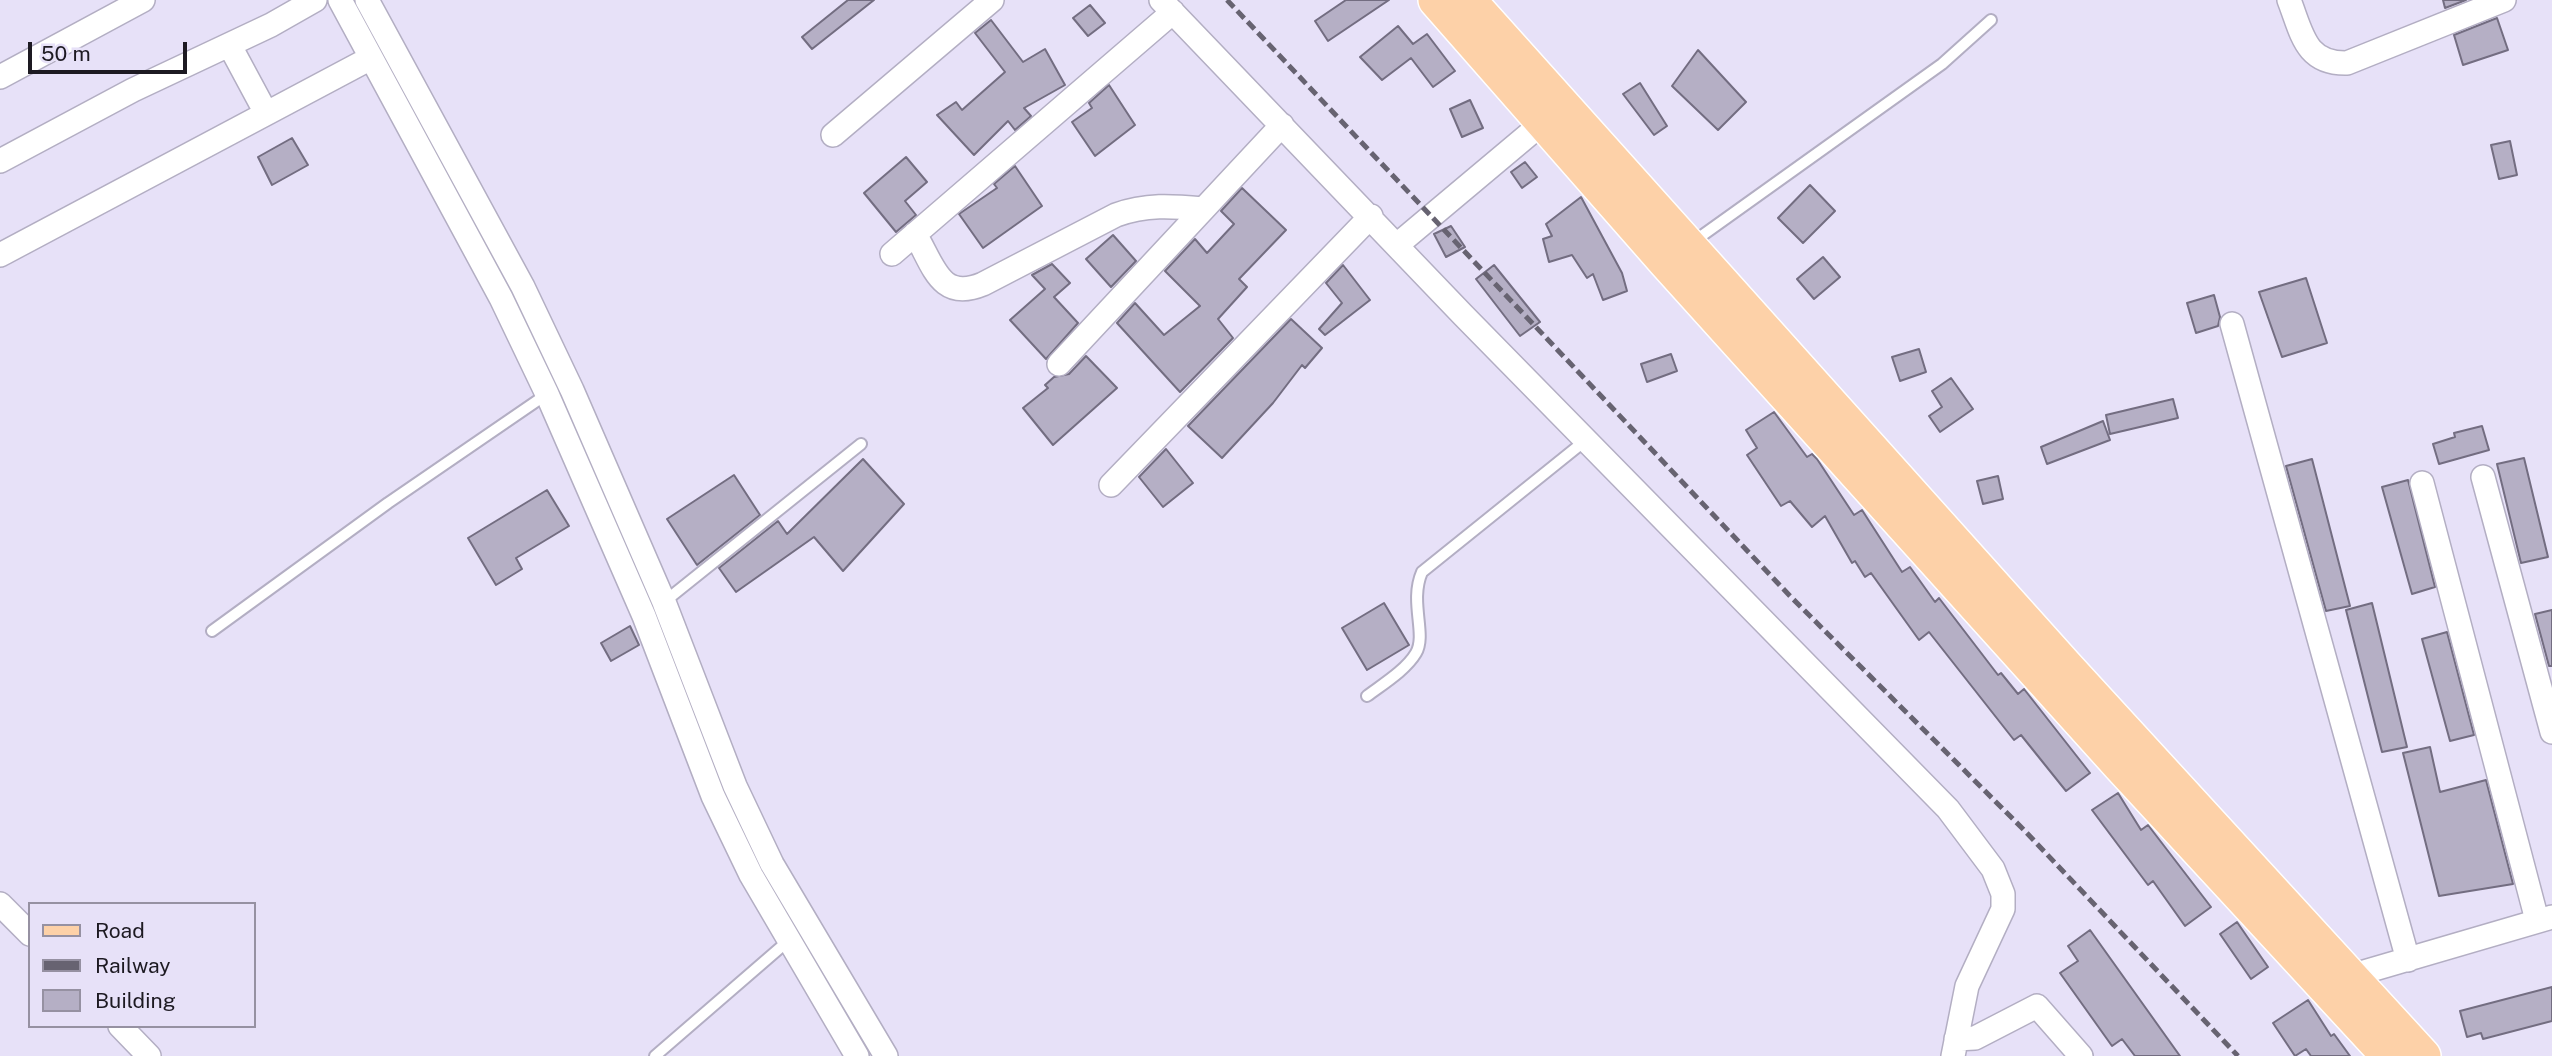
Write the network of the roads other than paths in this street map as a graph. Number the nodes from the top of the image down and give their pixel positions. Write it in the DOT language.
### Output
graph roads {
  1 [pos="143,0"];
  2 [pos="314,0"];
  3 [pos="340,0"];
  4 [pos="366,0"];
  5 [pos="992,0"];
  6 [pos="1436,0"];
  7 [pos="1468,0"];
  8 [pos="2289,0"];
  9 [pos="2504,0"];
  10 [pos="1167,6"];
  11 [pos="1991,20"];
  12 [pos="230,46"];
  13 [pos="369,59"];
  14 [pos="0,77"];
  15 [pos="266,113"];
  16 [pos="1553,114"];
  17 [pos="1282,125"];
  18 [pos="833,135"];
  19 [pos="0,161"];
  20 [pos="1203,209"];
  21 [pos="1371,216"];
  22 [pos="915,234"];
  23 [pos="1397,245"];
  24 [pos="1688,246"];
  25 [pos="892,254"];
  26 [pos="0,255"];
  27 [pos="2232,324"];
  28 [pos="1059,364"];
  29 [pos="547,394"];
  30 [pos="1586,440"];
  31 [pos="861,444"];
  32 [pos="2483,477"];
  33 [pos="2422,484"];
  34 [pos="1111,485"];
  35 [pos="664,602"];
  36 [pos="212,631"];
  37 [pos="1367,696"];
  38 [pos="2552,732"];
  39 [pos="0,904"];
  40 [pos="2544,919"];
  41 [pos="28,932"];
  42 [pos="788,941"];
  43 [pos="2408,960"];
  44 [pos="2336,981"];
  45 [pos="122,1028"];
  46 [pos="1954,1048"];
  47 [pos="149,1056"];
  48 [pos="655,1056"];
  49 [pos="857,1056"];
  50 [pos="886,1056"];
  51 [pos="2081,1056"];
  52 [pos="2389,1056"];
  53 [pos="2423,1056"];
  1 -- 14 [label="street"];
  2 -- 12 [label="street"];
  3 -- 13 [label="street"];
  4 -- 35 [label="street"];
  5 -- 18 [label="street"];
  6 -- 16 [label="main road"];
  7 -- 16 [label="main road"];
  8 -- 9 [label="street"];
  10 -- 17 [label="street"];
  10 -- 22 [label="street"];
  11 -- 24 [label="lane"];
  12 -- 15 [label="street"];
  12 -- 19 [label="street"];
  13 -- 15 [label="street"];
  13 -- 29 [label="street"];
  15 -- 26 [label="street"];
  16 -- 23 [label="street"];
  16 -- 24 [label="main road"];
  16 -- 44 [label="main road"];
  17 -- 20 [label="street"];
  17 -- 21 [label="street"];
  20 -- 22 [label="street"];
  20 -- 28 [label="street"];
  21 -- 23 [label="street"];
  21 -- 34 [label="street"];
  22 -- 25 [label="street"];
  23 -- 30 [label="street"];
  24 -- 44 [label="main road"];
  27 -- 43 [label="street"];
  29 -- 36 [label="lane"];
  29 -- 42 [label="street"];
  30 -- 37 [label="lane"];
  30 -- 46 [label="street"];
  31 -- 35 [label="lane"];
  32 -- 38 [label="street"];
  33 -- 40 [label="street"];
  35 -- 50 [label="street"];
  39 -- 41 [label="street"];
  40 -- 43 [label="street"];
  42 -- 48 [label="lane"];
  42 -- 49 [label="street"];
  43 -- 44 [label="street"];
  44 -- 52 [label="main road"];
  44 -- 53 [label="main road"];
  45 -- 47 [label="street"];
  46 -- 51 [label="street"];
}
